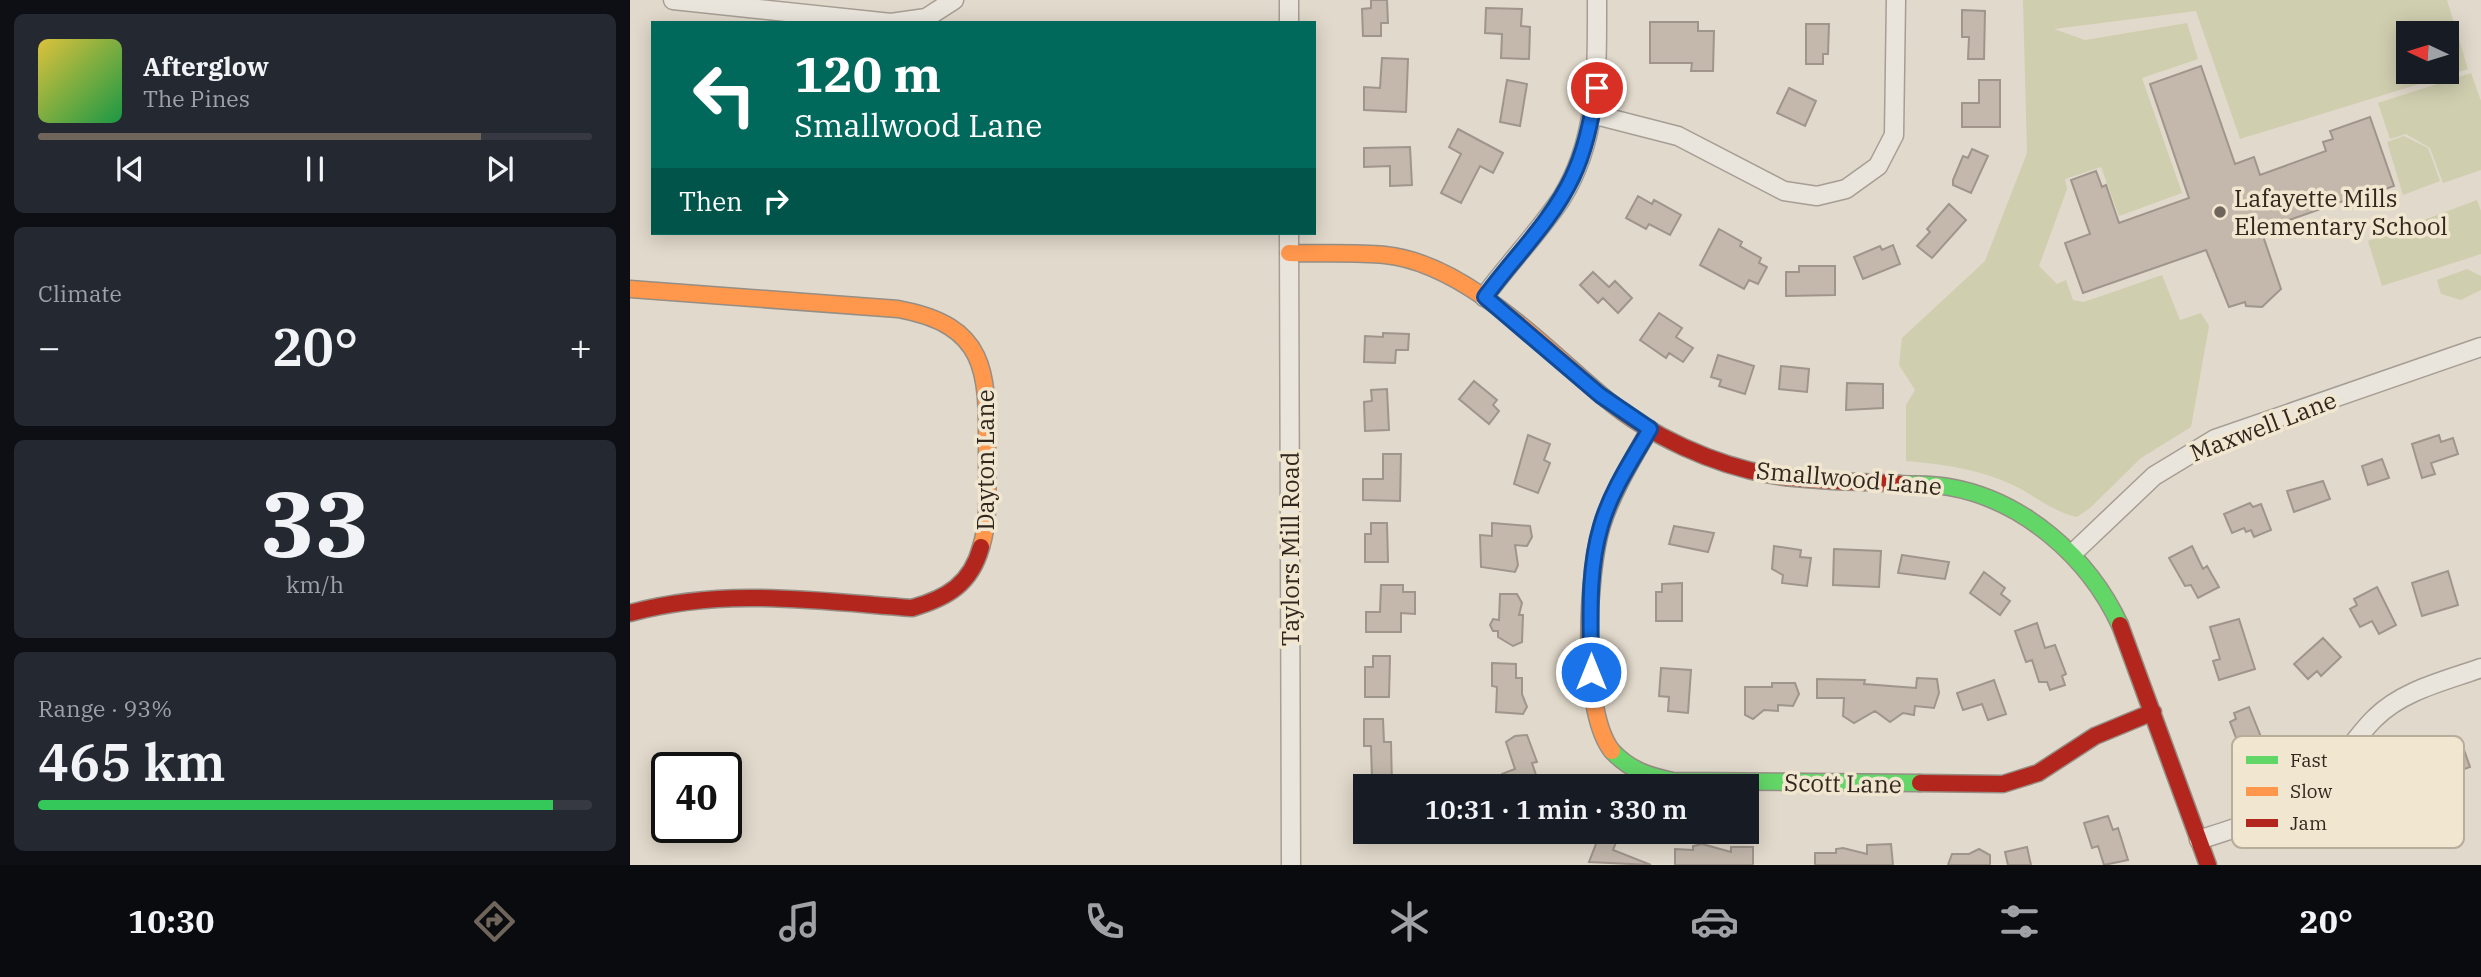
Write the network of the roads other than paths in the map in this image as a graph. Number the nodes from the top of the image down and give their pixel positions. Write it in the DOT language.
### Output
graph roads {
  1 [pos="673,0"];
  2 [pos="954,0"];
  3 [pos="1289,0"];
  4 [pos="1597,0"];
  5 [pos="1896,0"];
  6 [pos="872,21"];
  7 [pos="905,21"];
  8 [pos="1289,21"];
  9 [pos="1592,114"];
  10 [pos="1289,235"];
  11 [pos="1289,253"];
  12 [pos="630,289"];
  13 [pos="1485,297"];
  14 [pos="2481,347"];
  15 [pos="1650,429"];
  16 [pos="2073,554"];
  17 [pos="630,614"];
  18 [pos="2481,668"];
  19 [pos="2153,712"];
  20 [pos="2360,736"];
  21 [pos="2232,827"];
  22 [pos="2199,840"];
  23 [pos="1291,865"];
  24 [pos="2208,865"];
  1 -- 6 [label="street"];
  2 -- 7 [label="street"];
  3 -- 8 [label="street"];
  4 -- 9 [label="street"];
  5 -- 9 [label="street"];
  9 -- 13 [label="street"];
  10 -- 11 [label="street, Taylors Mill Road"];
  11 -- 13 [label="street, Smallwood Lane"];
  11 -- 23 [label="street, Taylors Mill Road"];
  12 -- 17 [label="street, Dayton Lane"];
  13 -- 15 [label="street, Smallwood Lane"];
  14 -- 16 [label="street, Maxwell Lane"];
  15 -- 16 [label="street, Smallwood Lane"];
  15 -- 19 [label="street, Scott Lane"];
  16 -- 19 [label="street, Smallwood Lane"];
  18 -- 20 [label="street"];
  19 -- 22 [label="street, Smallwood Lane"];
  21 -- 22 [label="street"];
  22 -- 24 [label="street, Smallwood Lane"];
}
